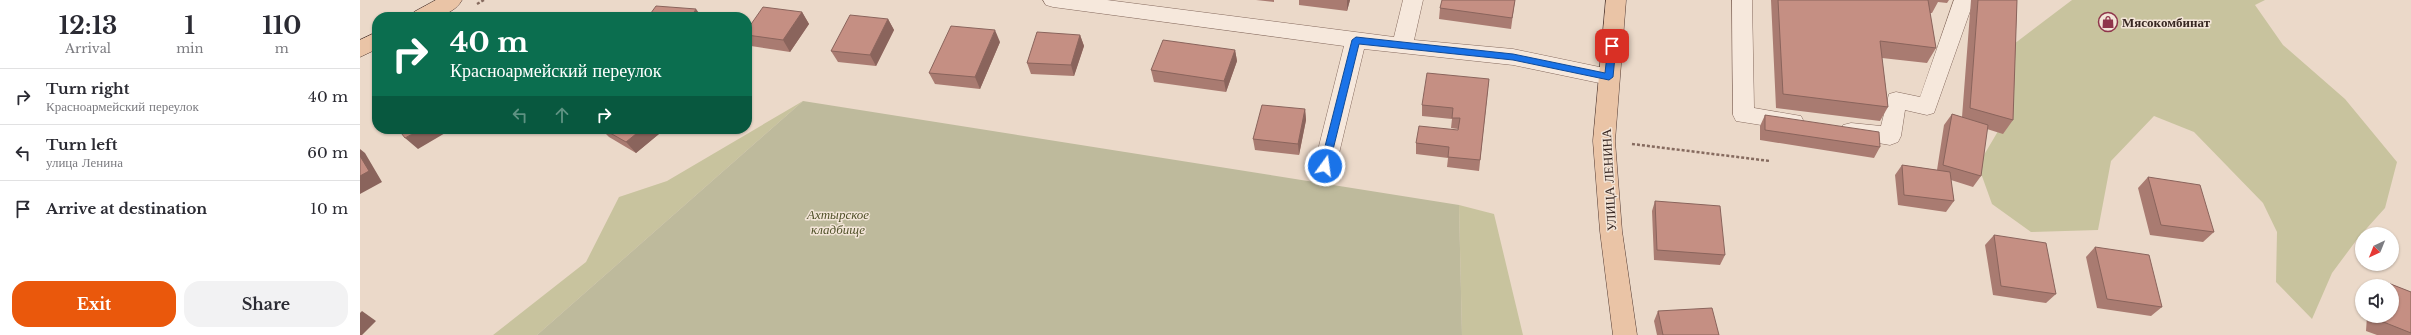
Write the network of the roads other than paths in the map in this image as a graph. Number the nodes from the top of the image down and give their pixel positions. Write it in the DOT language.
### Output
graph roads {
  1 [pos="452,0"];
  2 [pos="1053,0"];
  3 [pos="1413,0"];
  4 [pos="1616,0"];
  5 [pos="1742,0"];
  6 [pos="1964,0"];
  7 [pos="430,12"];
  8 [pos="1356,40"];
  9 [pos="372,43"];
  10 [pos="1402,46"];
  11 [pos="360,49"];
  12 [pos="1609,77"];
  13 [pos="1325,166"];
  14 [pos="1624,335"];
  1 -- 7 [label="main road"];
  2 -- 8 [label="street"];
  3 -- 10 [label="street"];
  4 -- 12 [label="main road, УЛИЦА ЛЕНИНА"];
  5 -- 6 [label="street"];
  8 -- 10 [label="street"];
  8 -- 13 [label="street"];
  9 -- 11 [label="main road"];
  10 -- 12 [label="street"];
  12 -- 14 [label="main road, УЛИЦА ЛЕНИНА"];
}
